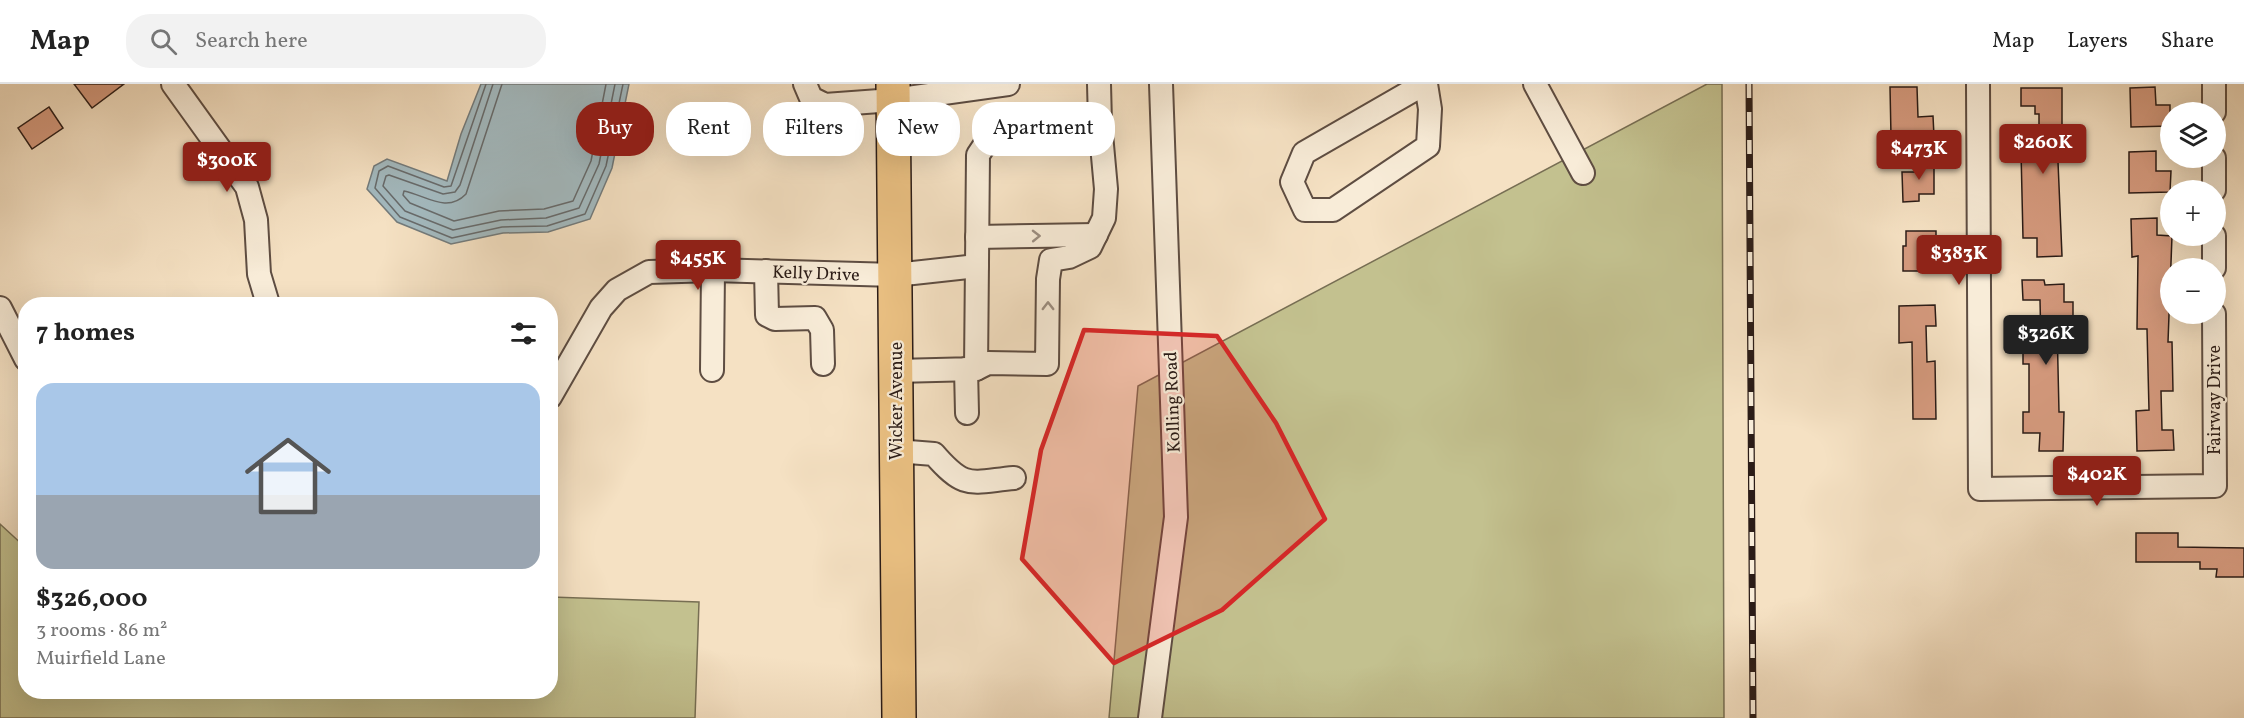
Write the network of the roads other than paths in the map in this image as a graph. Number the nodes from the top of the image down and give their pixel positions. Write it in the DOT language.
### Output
graph roads {
  1 [pos="173,84"];
  2 [pos="805,84"];
  3 [pos="1008,84"];
  4 [pos="1099,84"];
  5 [pos="1161,84"];
  6 [pos="1425,84"];
  7 [pos="1535,84"];
  8 [pos="1978,84"];
  9 [pos="2214,84"];
  10 [pos="893,92"];
  11 [pos="1099,102"];
  12 [pos="2214,102"];
  13 [pos="978,156"];
  14 [pos="1103,156"];
  15 [pos="1583,173"];
  16 [pos="1096,235"];
  17 [pos="977,237"];
  18 [pos="977,266"];
  19 [pos="713,270"];
  20 [pos="766,271"];
  21 [pos="895,275"];
  22 [pos="266,297"];
  23 [pos="0,308"];
  24 [pos="2214,324"];
  25 [pos="18,343"];
  26 [pos="823,364"];
  27 [pos="971,369"];
  28 [pos="712,370"];
  29 [pos="896,372"];
  30 [pos="558,383"];
  31 [pos="967,413"];
  32 [pos="896,451"];
  33 [pos="1014,478"];
  34 [pos="899,718"];
  35 [pos="1150,718"];
  1 -- 22 [label="street"];
  2 -- 10 [label="street"];
  3 -- 10 [label="street"];
  4 -- 11 [label="street"];
  5 -- 35 [label="street, Kolling Road"];
  6 -- 6 [label="street"];
  7 -- 15 [label="street"];
  8 -- 24 [label="street, Fairway Drive"];
  9 -- 12 [label="street"];
  10 -- 21 [label="highway, Wicker Avenue"];
  13 -- 17 [label="street"];
  14 -- 16 [label="street"];
  17 -- 16 [label="street, one-way"];
  27 -- 16 [label="street, one-way"];
  17 -- 18 [label="street"];
  18 -- 21 [label="street, Kelly Drive"];
  18 -- 27 [label="street"];
  19 -- 20 [label="street, Kelly Drive"];
  19 -- 28 [label="street"];
  19 -- 30 [label="street, Kelly Drive"];
  20 -- 21 [label="street, Kelly Drive"];
  20 -- 26 [label="street"];
  21 -- 29 [label="highway, Wicker Avenue"];
  23 -- 25 [label="street"];
  27 -- 29 [label="street"];
  27 -- 31 [label="street"];
  29 -- 32 [label="highway, Wicker Avenue"];
  32 -- 33 [label="street"];
  32 -- 34 [label="highway, Wicker Avenue"];
}
